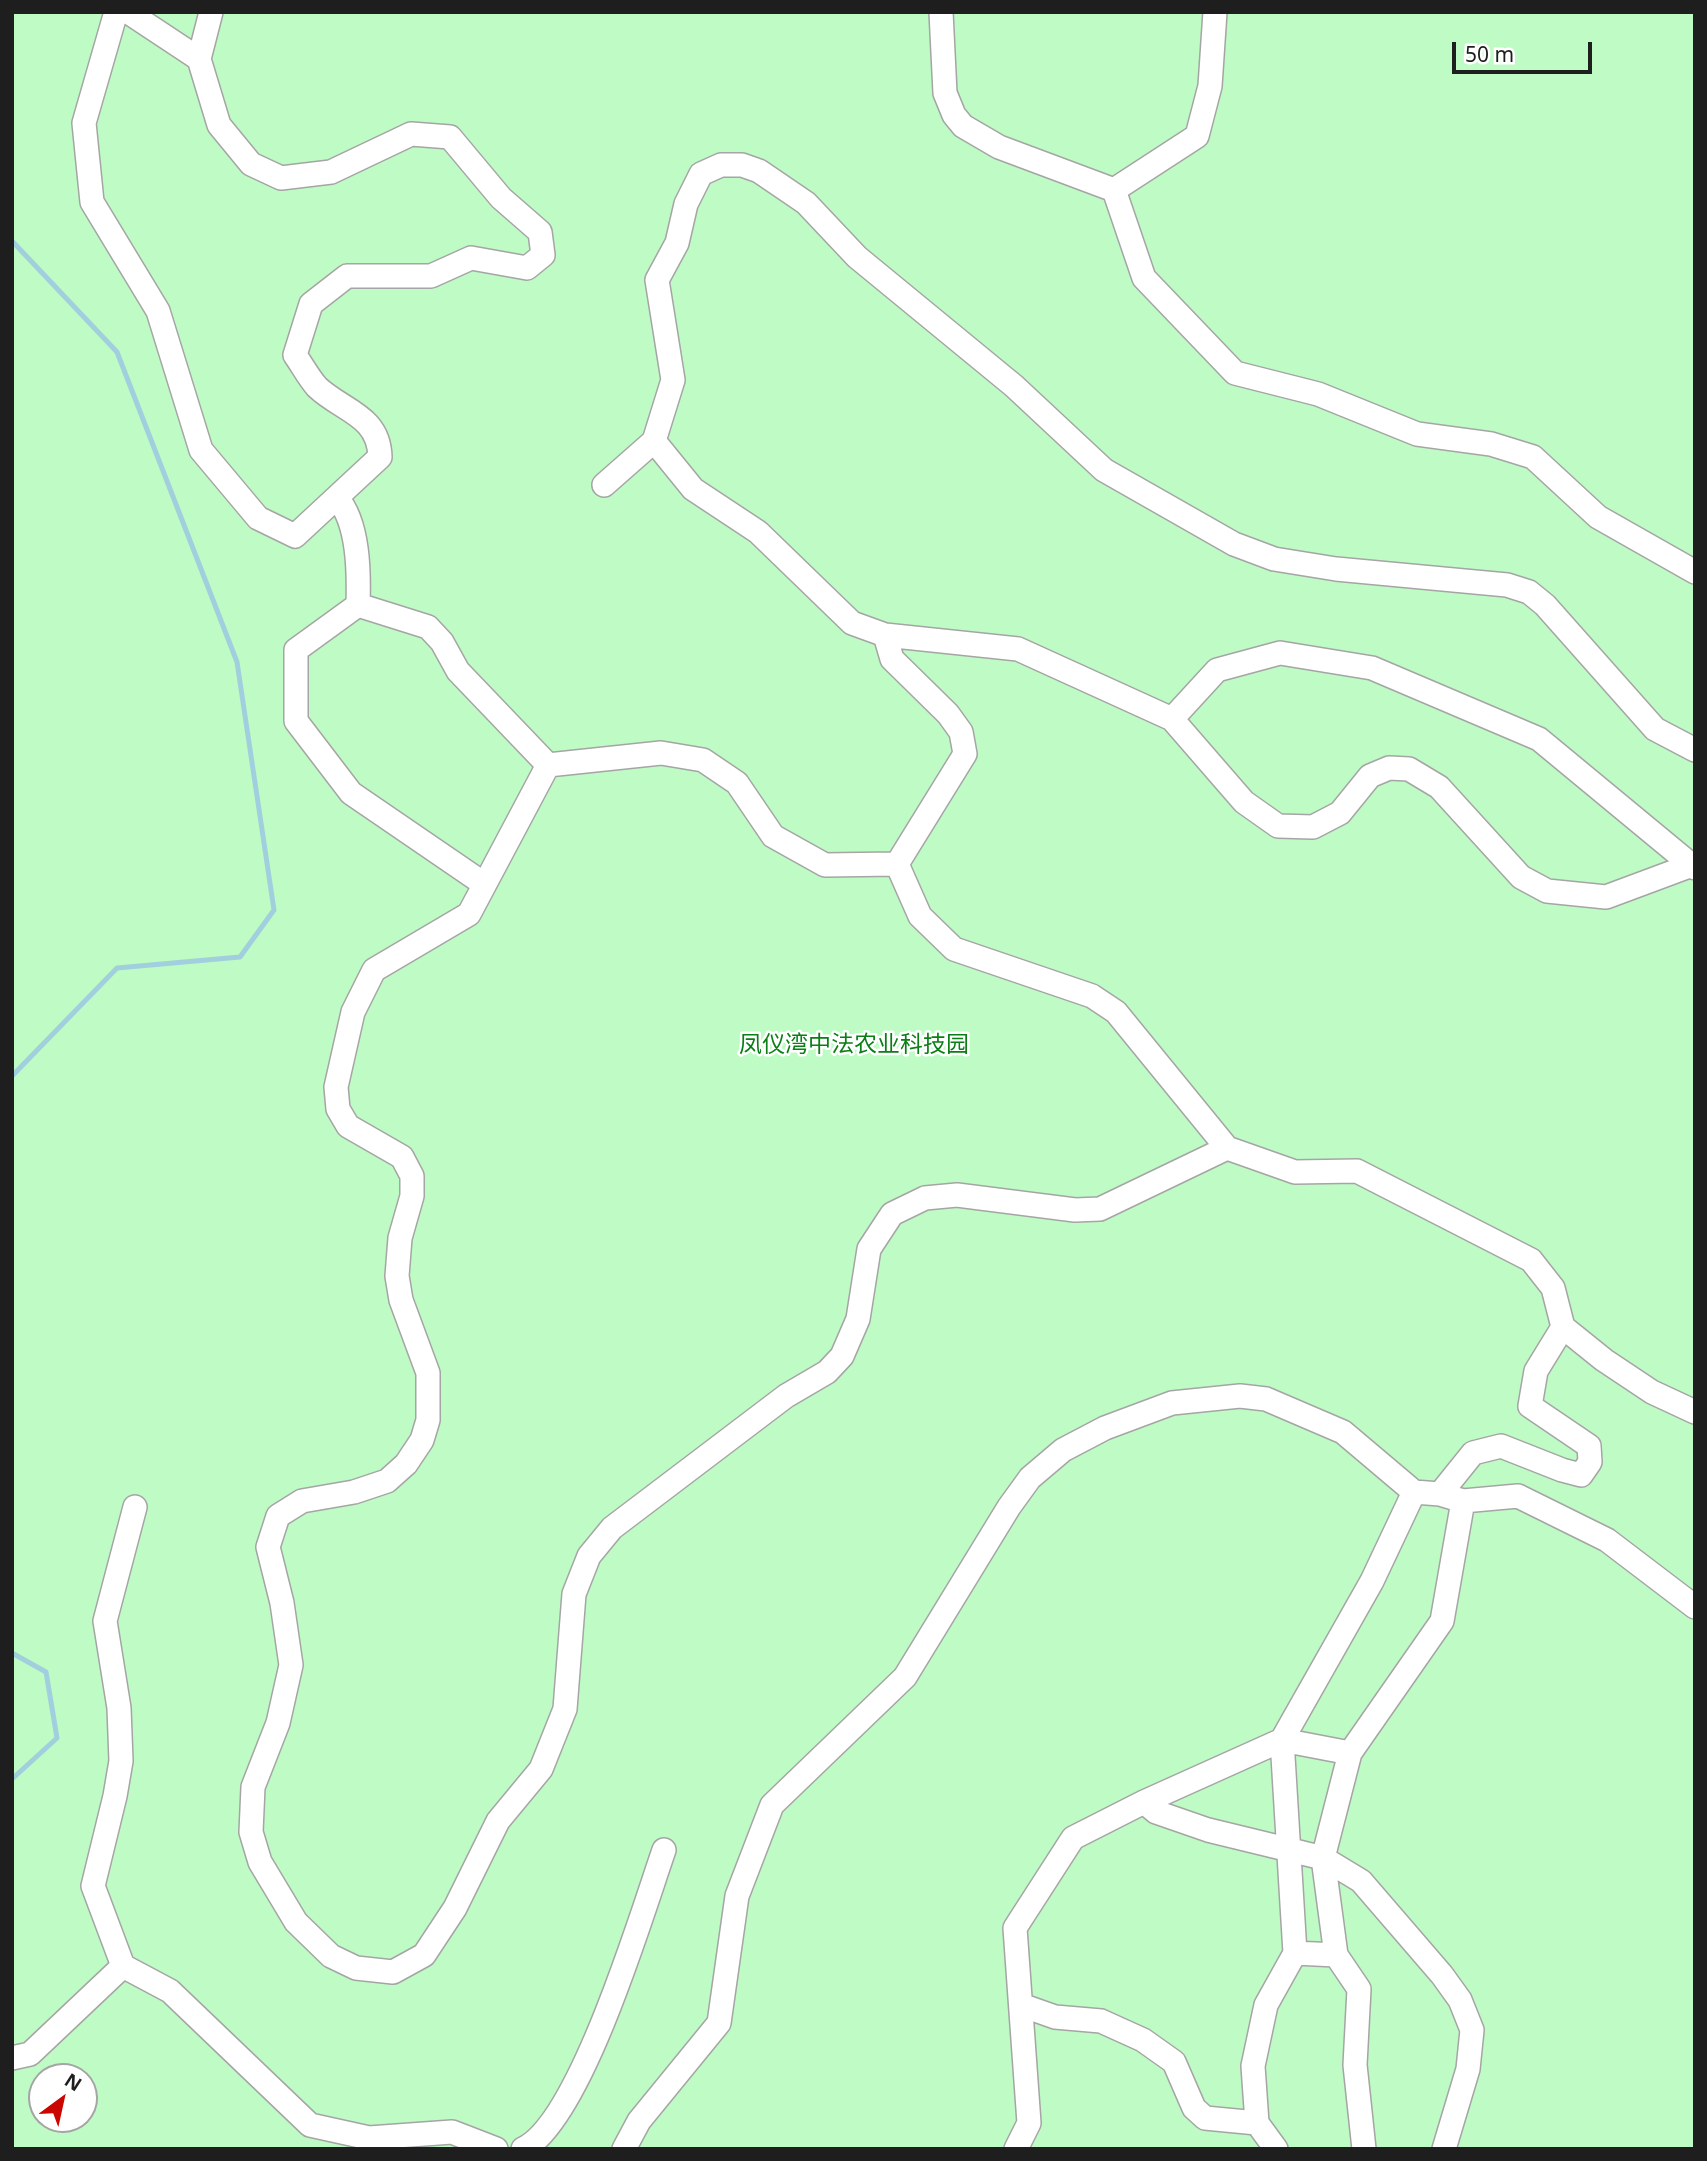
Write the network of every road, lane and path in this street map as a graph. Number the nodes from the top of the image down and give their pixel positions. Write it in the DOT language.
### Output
graph roads {
  1 [pos="116,12"];
  2 [pos="128,12"];
  3 [pos="211,12"];
  4 [pos="941,12"];
  5 [pos="1215,12"];
  6 [pos="199,59"];
  7 [pos="1114,190"];
  8 [pos="654,441"];
  9 [pos="604,485"];
  10 [pos="337,498"];
  11 [pos="1695,572"];
  12 [pos="358,604"];
  13 [pos="884,635"];
  14 [pos="1172,719"];
  15 [pos="1695,750"];
  16 [pos="548,765"];
  17 [pos="897,864"];
  18 [pos="1693,867"];
  19 [pos="484,884"];
  20 [pos="1227,1148"];
  21 [pos="1563,1327"];
  22 [pos="1695,1412"];
  23 [pos="1414,1492"];
  24 [pos="1440,1494"];
  25 [pos="1463,1501"];
  26 [pos="135,1507"];
  27 [pos="1695,1607"];
  28 [pos="1282,1741"];
  29 [pos="1350,1753"];
  30 [pos="1144,1802"];
  31 [pos="664,1850"];
  32 [pos="1289,1850"];
  33 [pos="1323,1858"];
  34 [pos="1294,1952"];
  35 [pos="1336,1955"];
  36 [pos="123,1966"];
  37 [pos="1021,2005"];
  38 [pos="12,2058"];
  39 [pos="1257,2123"];
  40 [pos="496,2149"];
  41 [pos="523,2149"];
  42 [pos="624,2149"];
  43 [pos="1016,2149"];
  44 [pos="1276,2149"];
  45 [pos="1364,2149"];
  46 [pos="1444,2149"];
  1 -- 10 [label="street"];
  2 -- 6 [label="street"];
  3 -- 6 [label="street"];
  4 -- 7 [label="street"];
  5 -- 7 [label="street"];
  6 -- 10 [label="street"];
  7 -- 11 [label="street"];
  8 -- 9 [label="street"];
  8 -- 13 [label="street"];
  8 -- 15 [label="street"];
  10 -- 12 [label="street"];
  12 -- 16 [label="street"];
  12 -- 19 [label="street"];
  13 -- 14 [label="street"];
  13 -- 17 [label="street"];
  14 -- 18 [label="street"];
  14 -- 18 [label="street"];
  16 -- 17 [label="street"];
  16 -- 19 [label="street"];
  17 -- 20 [label="street"];
  19 -- 20 [label="street"];
  20 -- 21 [label="street"];
  21 -- 22 [label="street"];
  21 -- 24 [label="street"];
  23 -- 24 [label="street"];
  23 -- 28 [label="street"];
  23 -- 42 [label="street"];
  24 -- 25 [label="street"];
  25 -- 27 [label="street"];
  25 -- 29 [label="street"];
  26 -- 36 [label="street"];
  28 -- 29 [label="street"];
  28 -- 30 [label="street"];
  28 -- 32 [label="street"];
  29 -- 33 [label="street"];
  30 -- 32 [label="street"];
  30 -- 37 [label="street"];
  31 -- 41 [label="street"];
  32 -- 33 [label="street"];
  32 -- 34 [label="street"];
  33 -- 35 [label="street"];
  33 -- 46 [label="street"];
  34 -- 35 [label="street"];
  34 -- 39 [label="street"];
  35 -- 45 [label="street"];
  36 -- 38 [label="street"];
  36 -- 40 [label="street"];
  37 -- 39 [label="street"];
  37 -- 43 [label="street"];
  39 -- 44 [label="street"];
}
